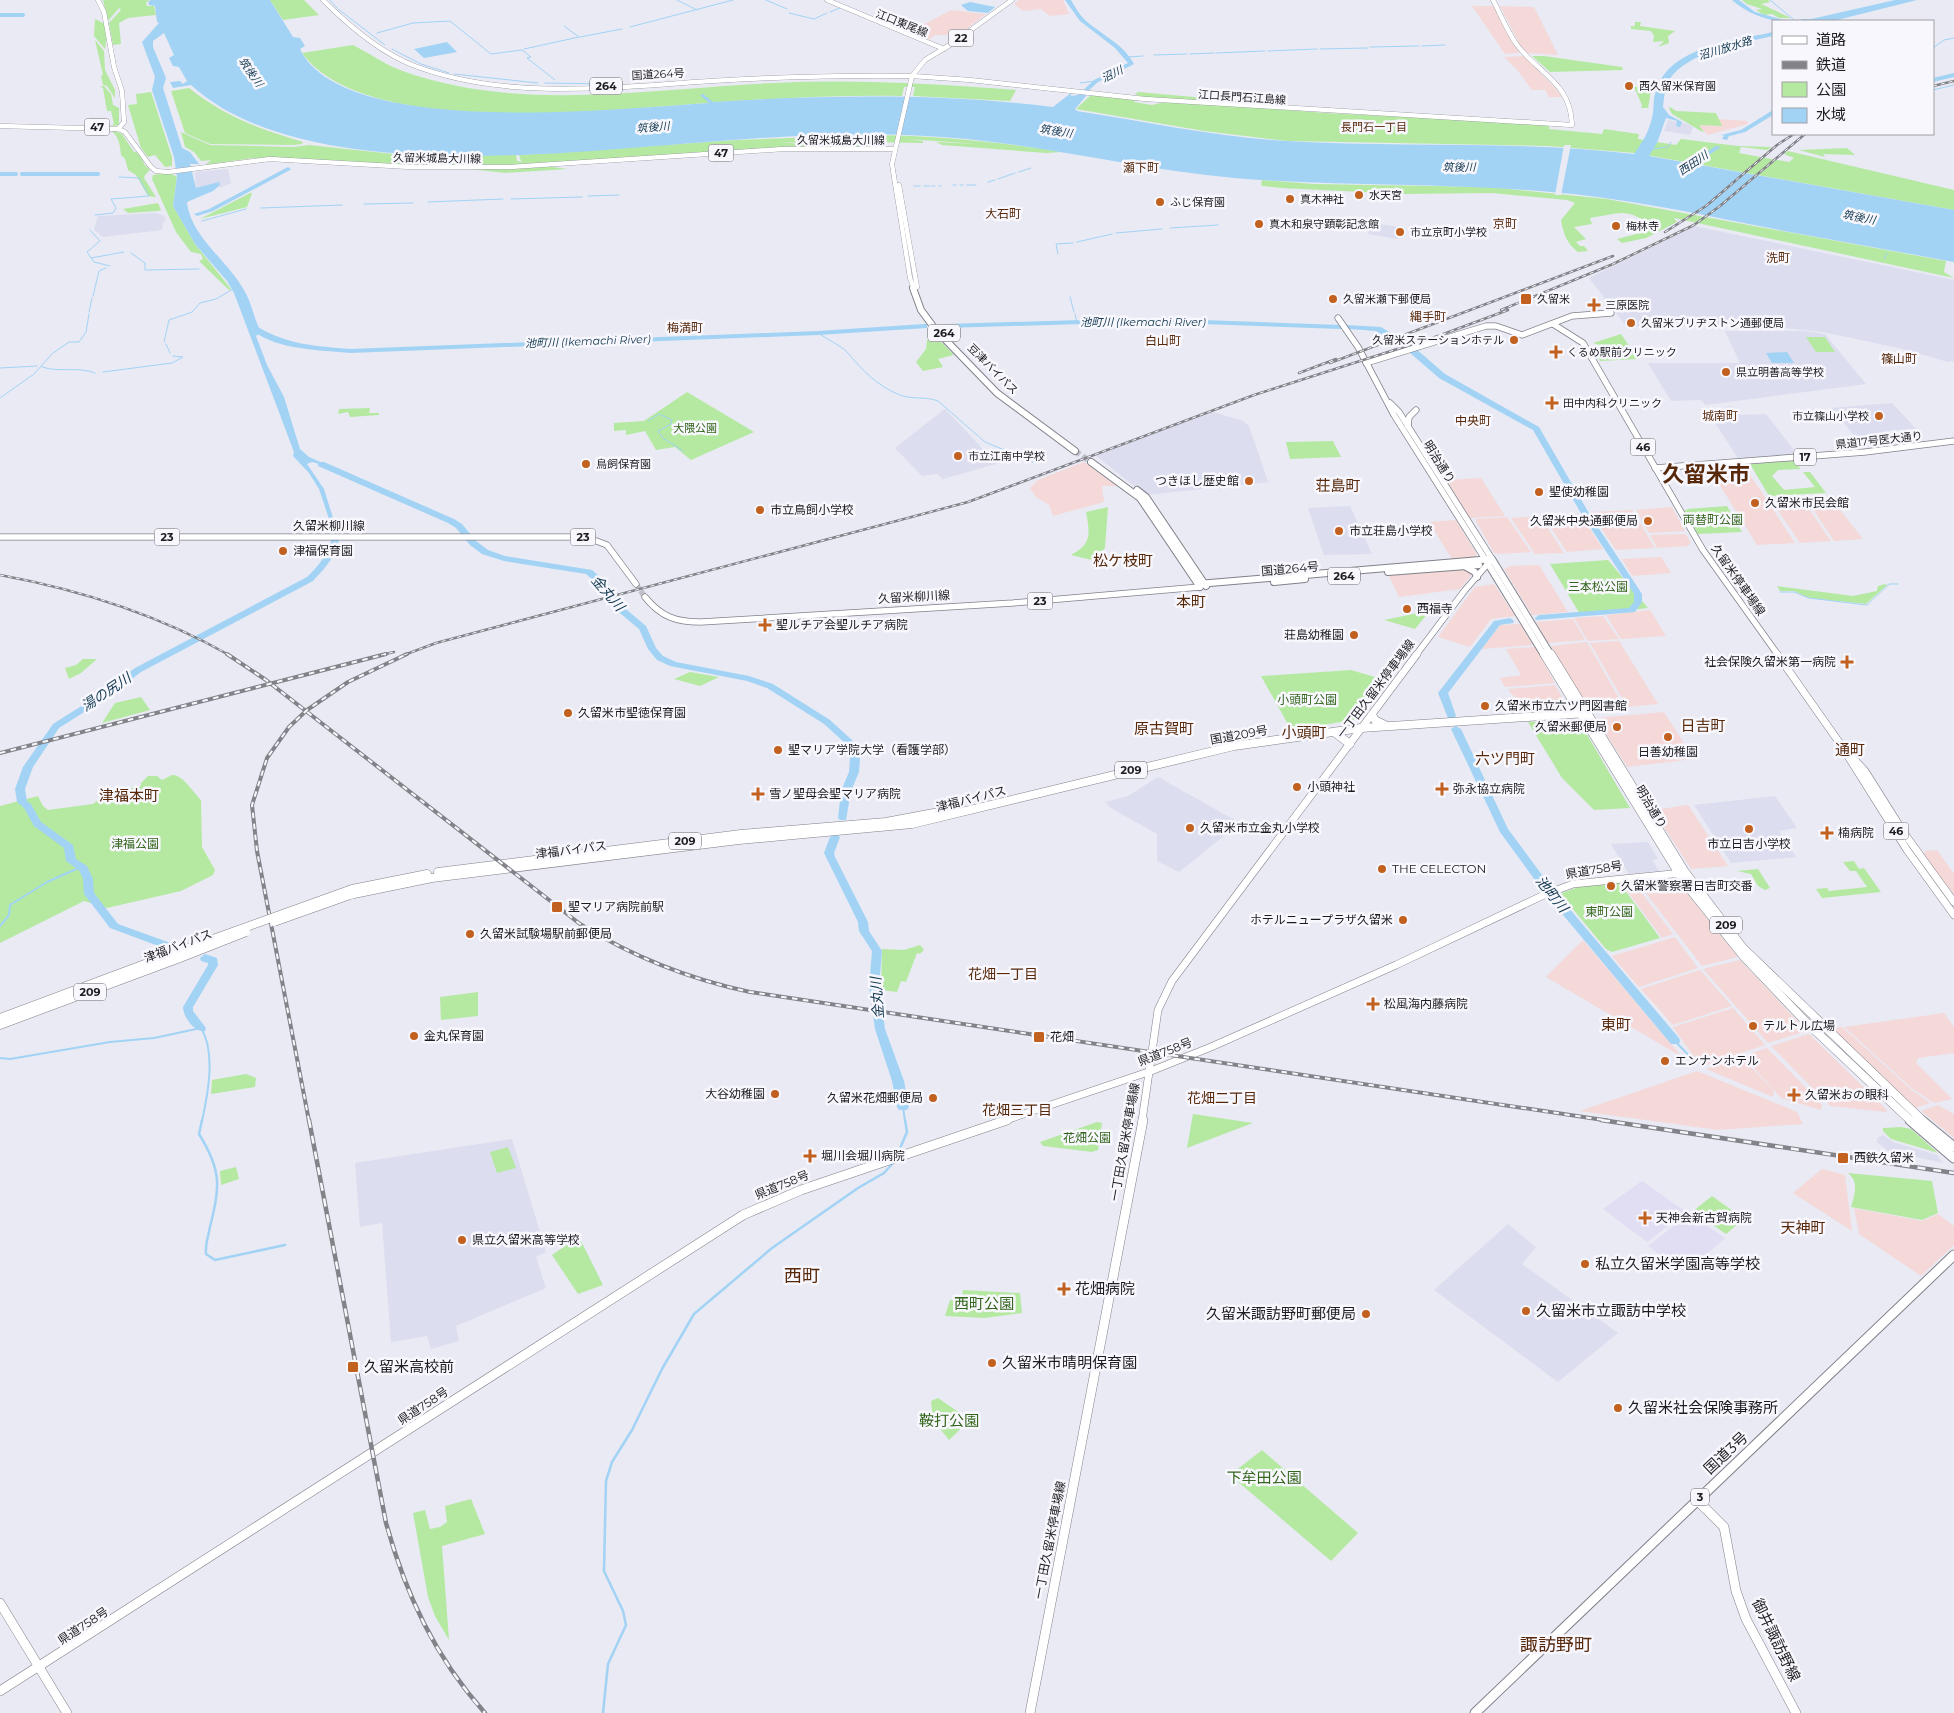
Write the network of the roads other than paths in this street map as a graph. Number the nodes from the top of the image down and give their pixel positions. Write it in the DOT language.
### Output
graph roads {
  1 [pos="98,0"];
  2 [pos="323,0"];
  3 [pos="827,0"];
  4 [pos="1012,0"];
  5 [pos="1494,0"];
  6 [pos="944,49"];
  7 [pos="912,76"];
  8 [pos="0,126"];
  9 [pos="118,129"];
  10 [pos="894,148"];
  11 [pos="1611,313"];
  12 [pos="1338,318"];
  13 [pos="1554,324"];
  14 [pos="1386,358"];
  15 [pos="1366,363"];
  16 [pos="1374,375"];
  17 [pos="1416,410"];
  18 [pos="1397,413"];
  19 [pos="1408,426"];
  20 [pos="1954,442"];
  21 [pos="1078,451"];
  22 [pos="1093,461"];
  23 [pos="1656,468"];
  24 [pos="0,537"];
  25 [pos="1490,561"];
  26 [pos="1462,566"];
  27 [pos="1477,577"];
  28 [pos="636,584"];
  29 [pos="1200,585"];
  30 [pos="645,597"];
  31 [pos="1372,714"];
  32 [pos="1584,714"];
  33 [pos="1388,726"];
  34 [pos="1361,728"];
  35 [pos="1334,732"];
  36 [pos="1350,744"];
  37 [pos="1841,745"];
  38 [pos="1018,798"];
  39 [pos="1681,873"];
  40 [pos="1954,902"];
  41 [pos="1954,915"];
  42 [pos="179,955"];
  43 [pos="0,1018"];
  44 [pos="0,1025"];
  45 [pos="1151,1071"];
  46 [pos="1954,1147"];
  47 [pos="1954,1158"];
  48 [pos="1954,1255"];
  49 [pos="1697,1500"];
  50 [pos="0,1602"];
  51 [pos="39,1668"];
  52 [pos="0,1691"];
  53 [pos="67,1713"];
  54 [pos="1030,1713"];
  55 [pos="1474,1713"];
  56 [pos="1796,1713"];
  1 -- 9 [label="main road"];
  2 -- 7 [label="highway, 国道264号 / 264"];
  3 -- 6 [label="main road, 江口東尾線"];
  4 -- 6 [label="main road, 22"];
  5 -- 7 [label="main road, 江口長門石江島線"];
  6 -- 7 [label="main road, 22"];
  7 -- 10 [label="highway, 264"];
  8 -- 9 [label="main road, 47"];
  9 -- 10 [label="main road, 久留米城島大川線 / 47"];
  10 -- 21 [label="highway, 豆津バイパス / 264"];
  11 -- 13 [label="main road"];
  12 -- 15 [label="main road"];
  13 -- 14 [label="main road"];
  13 -- 23 [label="main road, 久留米停車場線 / 46"];
  14 -- 15 [label="main road"];
  14 -- 16 [label="main road"];
  15 -- 16 [label="main road"];
  16 -- 18 [label="main road"];
  17 -- 19 [label="main road"];
  18 -- 19 [label="main road, 明治通り"];
  18 -- 25 [label="main road, 明治通り"];
  19 -- 25 [label="main road, 明治通り"];
  20 -- 23 [label="main road, 県道17号医大通り / 17"];
  22 -- 29 [label="highway"];
  23 -- 37 [label="main road, 久留米停車場線 / 46"];
  24 -- 28 [label="main road, 久留米柳川線 / 23"];
  25 -- 26 [label="highway, 国道264号 / 264"];
  25 -- 27 [label="main road, 一丁田久留米停車場線"];
  25 -- 29 [label="highway, 国道264号 / 264"];
  25 -- 32 [label="highway, 明治通り"];
  26 -- 27 [label="highway"];
  26 -- 29 [label="highway, 国道264号 / 264"];
  27 -- 31 [label="main road, 一丁田久留米停車場線"];
  29 -- 30 [label="main road, 久留米柳川線 / 23"];
  31 -- 33 [label="highway"];
  31 -- 34 [label="main road, 一丁田久留米停車場線"];
  32 -- 33 [label="highway, 国道209号 / 209"];
  32 -- 39 [label="highway, 明治通り / 209"];
  33 -- 34 [label="highway, 国道209号 / 209"];
  34 -- 35 [label="highway, 国道209号 / 209"];
  34 -- 36 [label="main road, 一丁田久留米停車場線"];
  35 -- 36 [label="highway"];
  35 -- 38 [label="highway, 国道209号 / 209"];
  36 -- 45 [label="main road, 一丁田久留米停車場線"];
  37 -- 40 [label="main road, 久留米停車場線 / 46"];
  37 -- 41 [label="main road, 久留米停車場線 / 46"];
  38 -- 42 [label="highway, 津福バイパス / 209, bridge"];
  39 -- 45 [label="main road, 県道758号"];
  39 -- 46 [label="highway, 明治通り / 209"];
  39 -- 47 [label="highway, 明治通り / 209"];
  42 -- 43 [label="highway, 津福バイパス / 209"];
  42 -- 44 [label="highway, 津福バイパス / 209"];
  45 -- 51 [label="main road, 県道758号"];
  45 -- 54 [label="main road, 一丁田久留米停車場線"];
  48 -- 49 [label="highway, 国道3号 / 3"];
  49 -- 55 [label="highway, 国道3号 / 3"];
  49 -- 56 [label="main road, 御井諏訪野線"];
  50 -- 51 [label="main road"];
  51 -- 52 [label="main road, 県道758号"];
  51 -- 53 [label="main road"];
}
